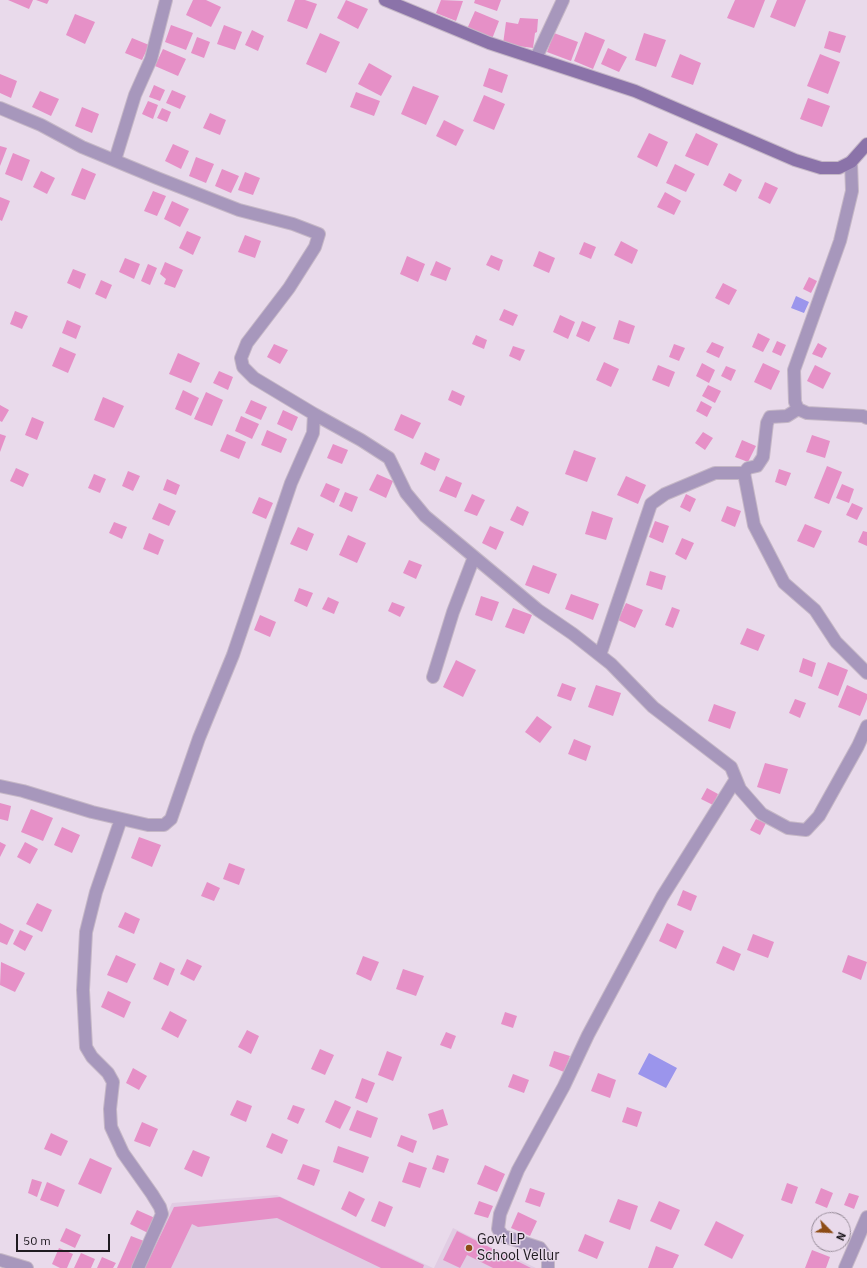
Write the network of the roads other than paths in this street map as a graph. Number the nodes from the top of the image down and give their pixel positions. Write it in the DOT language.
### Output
graph roads {
  1 [pos="166,0"];
  2 [pos="385,0"];
  3 [pos="563,0"];
  4 [pos="536,58"];
  5 [pos="0,108"];
  6 [pos="867,144"];
  7 [pos="115,160"];
  8 [pos="851,162"];
  9 [pos="798,409"];
  10 [pos="314,414"];
  11 [pos="867,418"];
  12 [pos="744,473"];
  13 [pos="474,556"];
  14 [pos="600,655"];
  15 [pos="867,673"];
  16 [pos="433,677"];
  17 [pos="867,726"];
  18 [pos="736,779"];
  19 [pos="0,786"];
  20 [pos="121,819"];
  21 [pos="867,1217"];
  22 [pos="0,1260"];
  23 [pos="28,1268"];
  24 [pos="138,1268"];
  25 [pos="548,1268"];
  26 [pos="845,1268"];
  1 -- 7 [label="street"];
  2 -- 4 [label="main road"];
  3 -- 4 [label="street"];
  4 -- 8 [label="main road"];
  5 -- 7 [label="street"];
  6 -- 8 [label="main road"];
  7 -- 10 [label="street"];
  8 -- 9 [label="street"];
  9 -- 11 [label="street"];
  9 -- 12 [label="street"];
  10 -- 13 [label="street"];
  10 -- 20 [label="street"];
  12 -- 14 [label="street"];
  12 -- 15 [label="street"];
  13 -- 14 [label="street"];
  13 -- 16 [label="street"];
  14 -- 18 [label="street"];
  17 -- 18 [label="street"];
  18 -- 25 [label="street"];
  19 -- 20 [label="street"];
  20 -- 24 [label="street"];
  21 -- 26 [label="street"];
  22 -- 23 [label="street"];
}
